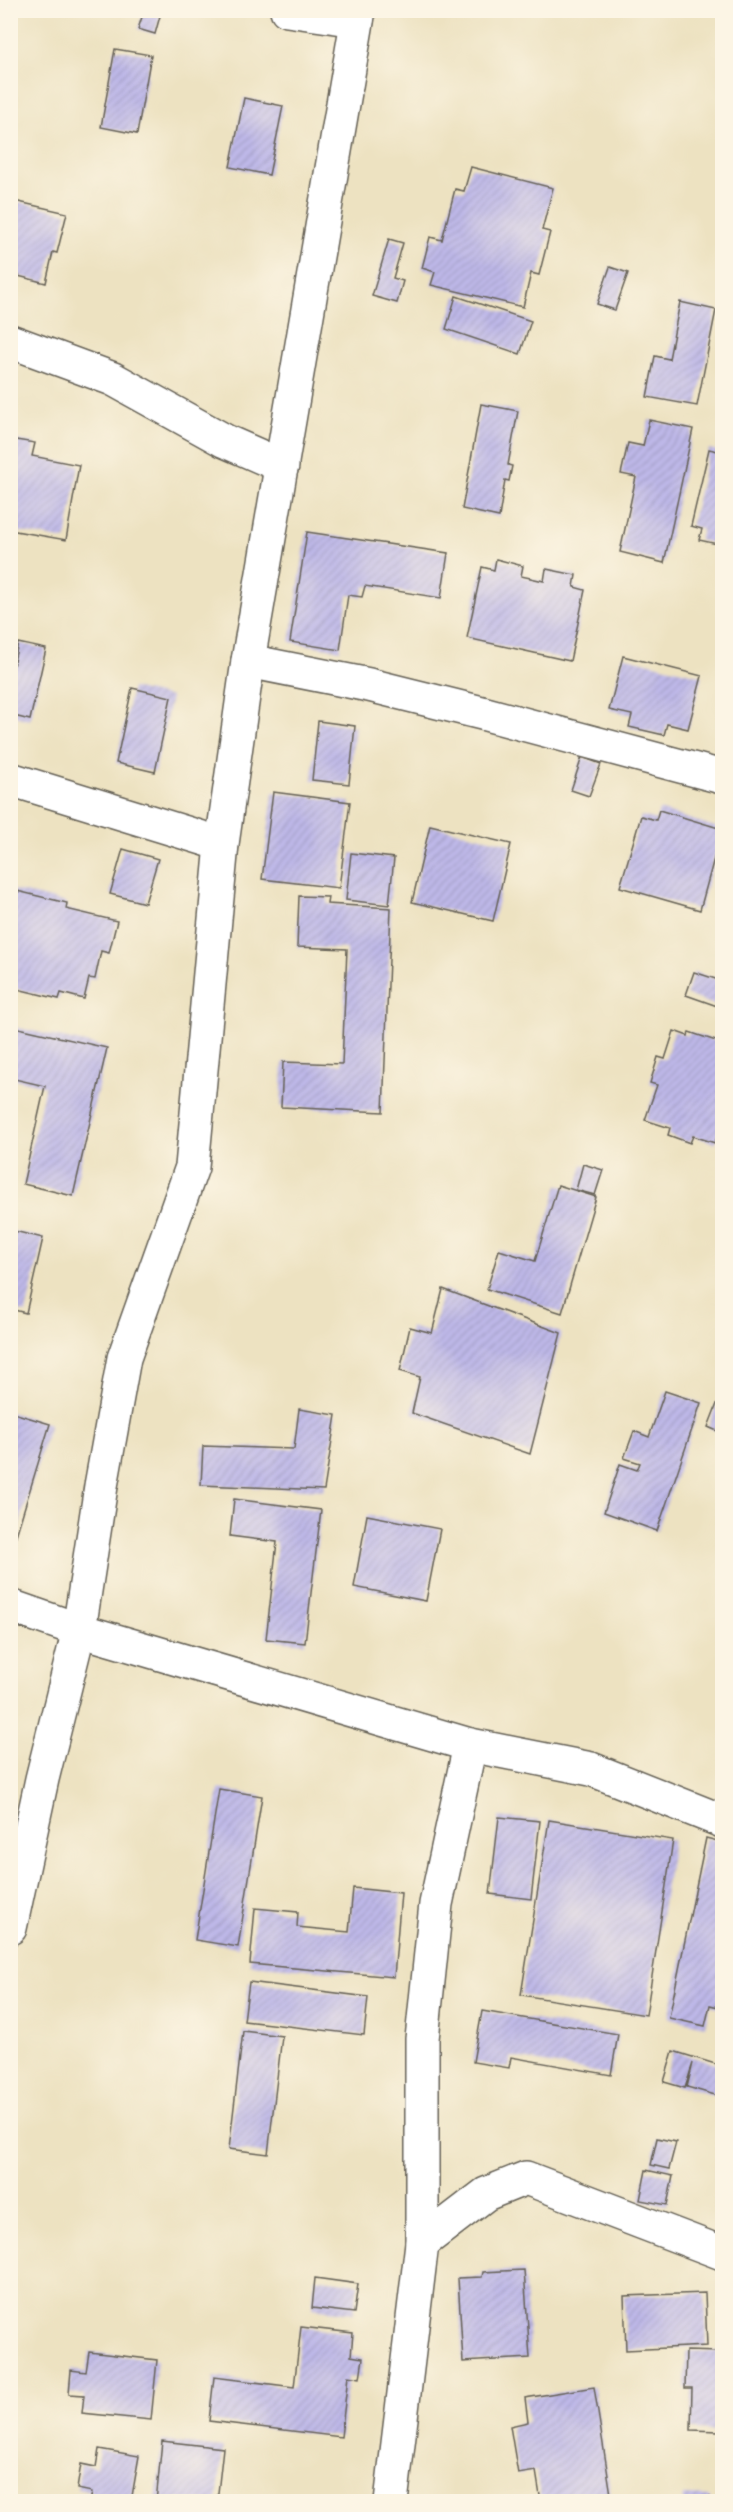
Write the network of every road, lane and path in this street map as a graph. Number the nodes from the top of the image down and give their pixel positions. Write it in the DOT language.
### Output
graph roads {
  1 [pos="287,10"];
  2 [pos="358,16"];
  3 [pos="10,341"];
  4 [pos="282,466"];
  5 [pos="248,661"];
  6 [pos="723,777"];
  7 [pos="10,779"];
  8 [pos="222,844"];
  9 [pos="10,1606"];
  10 [pos="79,1630"];
  11 [pos="470,1745"];
  12 [pos="723,1821"];
  13 [pos="10,1928"];
  14 [pos="422,2243"];
  15 [pos="723,2253"];
  16 [pos="392,2502"];
  1 -- 2 [label="street"];
  2 -- 4 [label="street"];
  3 -- 4 [label="street"];
  4 -- 5 [label="street"];
  5 -- 6 [label="street"];
  5 -- 8 [label="street"];
  7 -- 8 [label="street"];
  8 -- 10 [label="street"];
  9 -- 10 [label="street"];
  10 -- 11 [label="street"];
  10 -- 13 [label="street"];
  11 -- 12 [label="street"];
  11 -- 14 [label="street"];
  14 -- 15 [label="street"];
  14 -- 16 [label="street"];
}
